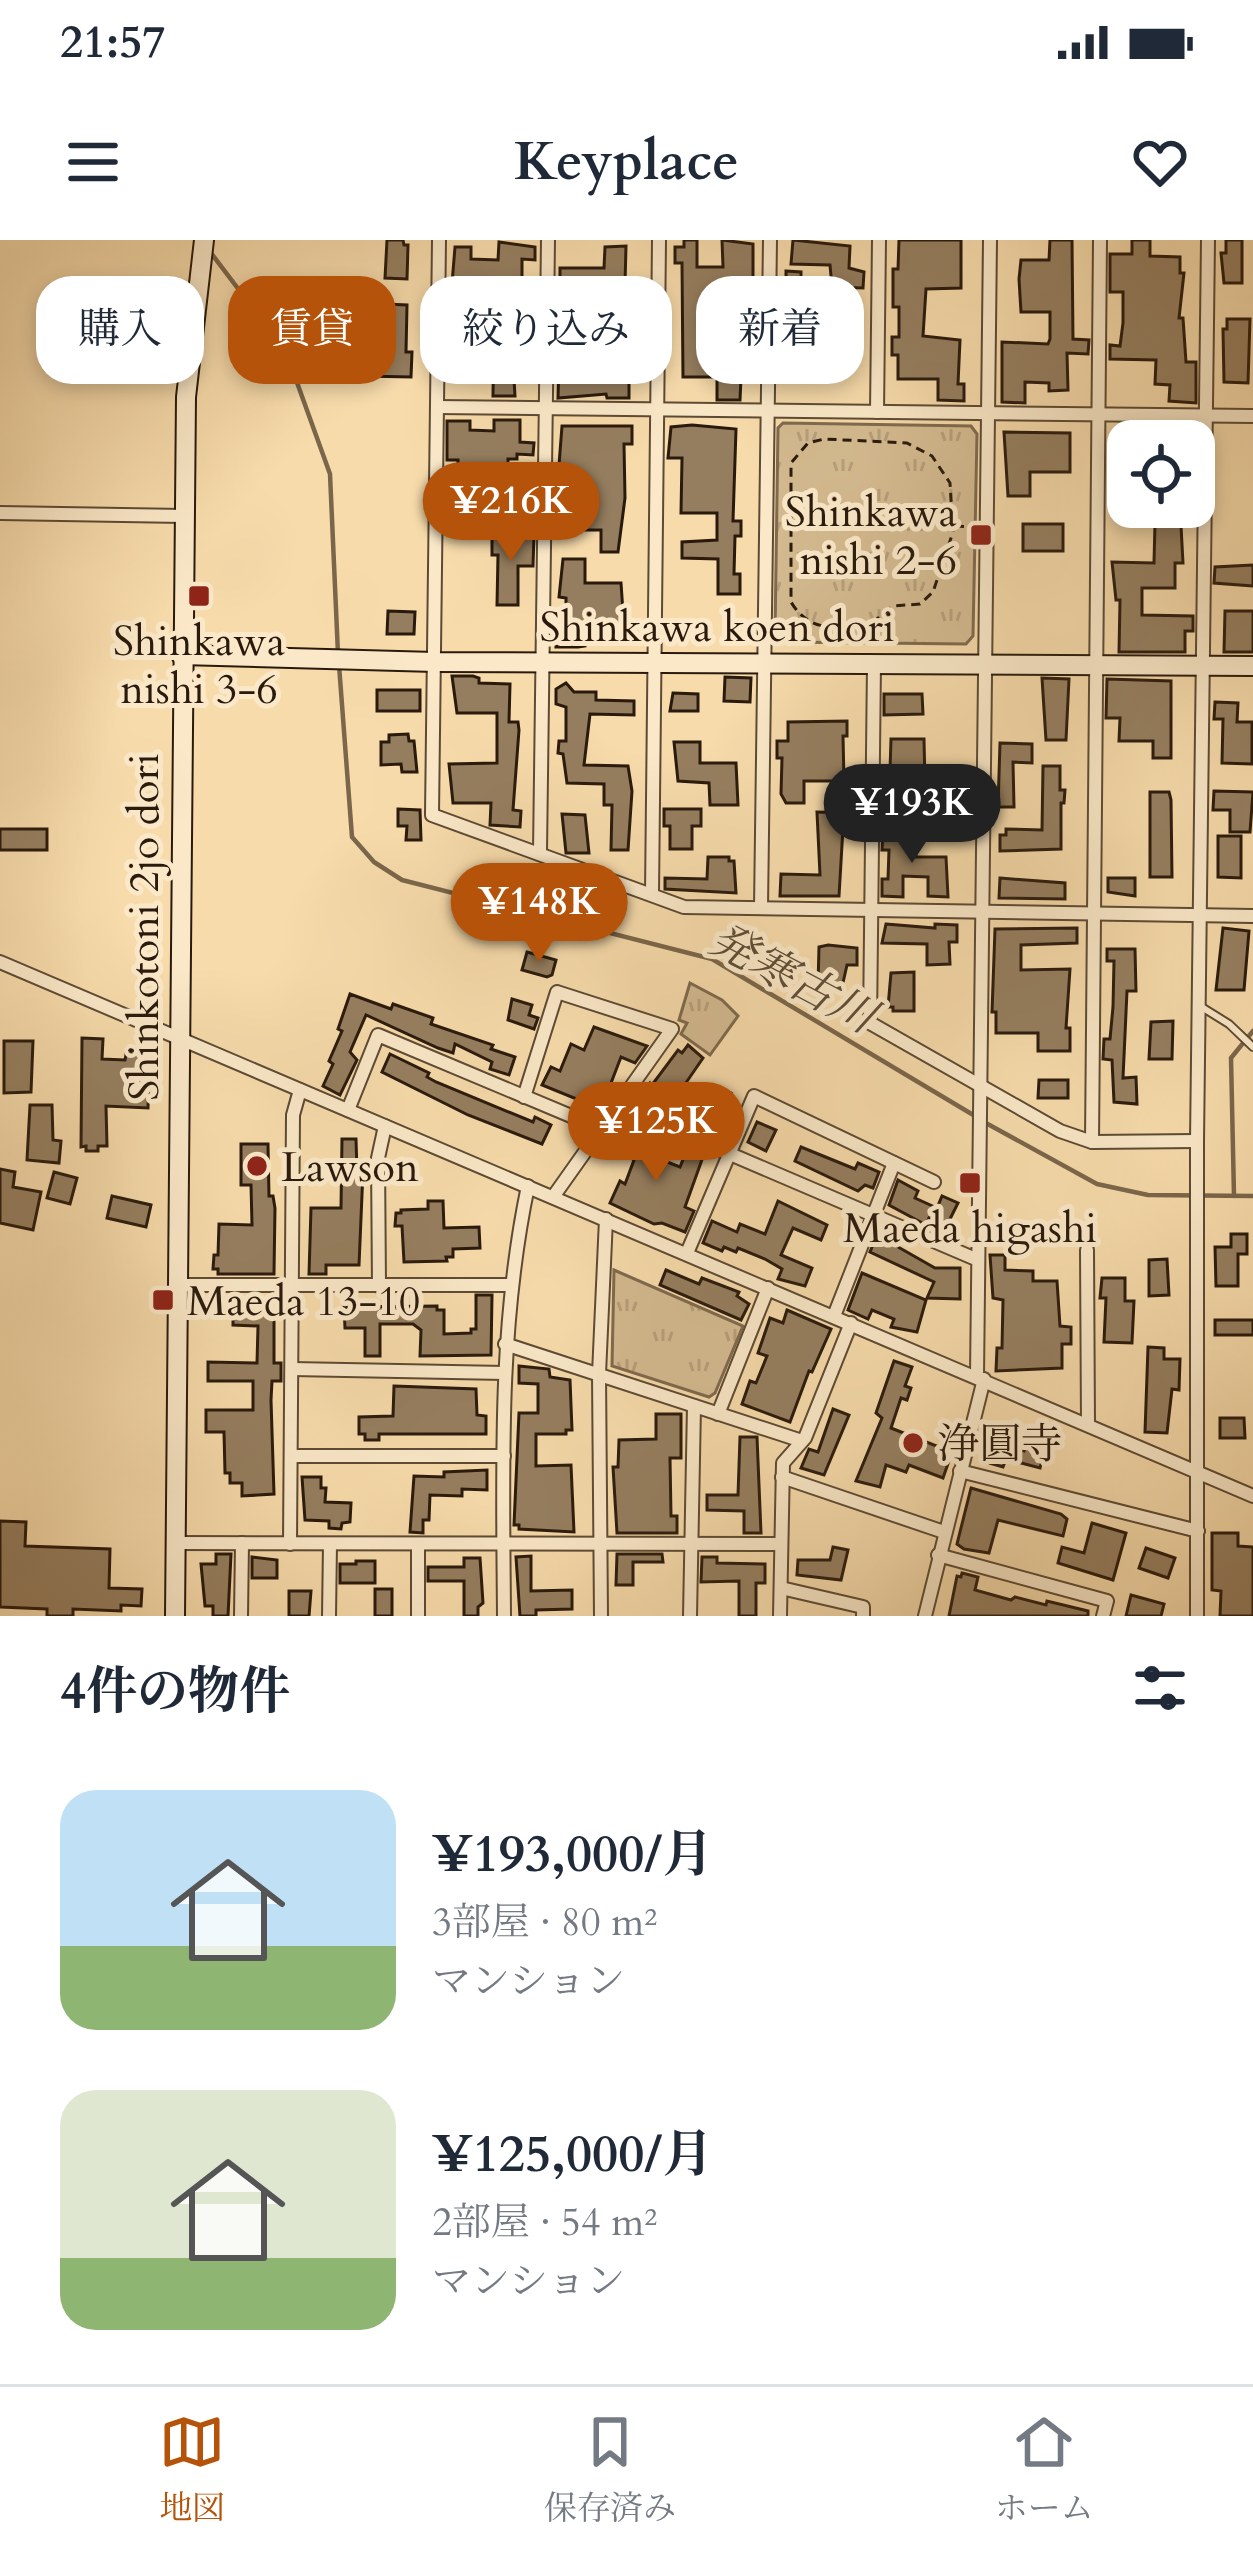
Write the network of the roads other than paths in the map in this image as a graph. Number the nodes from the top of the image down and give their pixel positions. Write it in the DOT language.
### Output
graph roads {
  1 [pos="205,240"];
  2 [pos="439,240"];
  3 [pos="548,240"];
  4 [pos="659,240"];
  5 [pos="770,240"];
  6 [pos="879,240"];
  7 [pos="990,240"];
  8 [pos="1100,240"];
  9 [pos="1208,240"];
  10 [pos="437,406"];
  11 [pos="547,409"];
  12 [pos="657,411"];
  13 [pos="767,412"];
  14 [pos="878,412"];
  15 [pos="988,415"];
  16 [pos="1098,415"];
  17 [pos="1207,416"];
  18 [pos="1253,416"];
  19 [pos="0,514"];
  20 [pos="184,516"];
  21 [pos="182,655"];
  22 [pos="873,658"];
  23 [pos="656,661"];
  24 [pos="764,661"];
  25 [pos="435,662"];
  26 [pos="545,662"];
  27 [pos="985,664"];
  28 [pos="1096,665"];
  29 [pos="1205,665"];
  30 [pos="1253,666"];
  31 [pos="540,852"];
  32 [pos="652,893"];
  33 [pos="761,907"];
  34 [pos="871,910"];
  35 [pos="983,911"];
  36 [pos="1094,914"];
  37 [pos="1203,915"];
  38 [pos="1253,916"];
  39 [pos="0,962"];
  40 [pos="1201,1006"];
  41 [pos="178,1038"];
  42 [pos="1251,1045"];
  43 [pos="981,1089"];
  44 [pos="301,1090"];
  45 [pos="524,1096"];
  46 [pos="618,1106"];
  47 [pos="348,1110"];
  48 [pos="385,1126"];
  49 [pos="602,1129"];
  50 [pos="1197,1141"];
  51 [pos="1092,1142"];
  52 [pos="728,1154"];
  53 [pos="894,1163"];
  54 [pos="934,1182"];
  55 [pos="528,1186"];
  56 [pos="553,1197"];
  57 [pos="874,1215"];
  58 [pos="606,1219"];
  59 [pos="1087,1250"];
  60 [pos="687,1253"];
  61 [pos="978,1259"];
  62 [pos="177,1285"];
  63 [pos="510,1285"];
  64 [pos="292,1286"];
  65 [pos="379,1286"];
  66 [pos="768,1288"];
  67 [pos="834,1316"];
  68 [pos="851,1323"];
  69 [pos="505,1344"];
  70 [pos="292,1369"];
  71 [pos="505,1373"];
  72 [pos="599,1374"];
  73 [pos="980,1378"];
  74 [pos="694,1406"];
  75 [pos="718,1414"];
  76 [pos="1088,1424"];
  77 [pos="802,1441"];
  78 [pos="291,1456"];
  79 [pos="504,1456"];
  80 [pos="960,1471"];
  81 [pos="1199,1472"];
  82 [pos="782,1477"];
  83 [pos="1253,1496"];
  84 [pos="1198,1531"];
  85 [pos="944,1532"];
  86 [pos="176,1543"];
  87 [pos="242,1543"];
  88 [pos="290,1544"];
  89 [pos="330,1544"];
  90 [pos="781,1544"];
  91 [pos="418,1545"];
  92 [pos="504,1546"];
  93 [pos="602,1547"];
  94 [pos="692,1547"];
  95 [pos="938,1555"];
  96 [pos="781,1588"];
  97 [pos="175,1616"];
  98 [pos="241,1616"];
  99 [pos="329,1616"];
  100 [pos="418,1616"];
  101 [pos="504,1616"];
  102 [pos="601,1616"];
  103 [pos="690,1616"];
  104 [pos="780,1616"];
  105 [pos="863,1616"];
  106 [pos="925,1616"];
  107 [pos="1103,1616"];
  108 [pos="1197,1616"];
  1 -- 20 [label="street, Shinkotoni 2jo dori"];
  2 -- 10 [label="street"];
  3 -- 11 [label="street"];
  4 -- 12 [label="street"];
  5 -- 13 [label="street"];
  6 -- 14 [label="street"];
  7 -- 15 [label="street"];
  8 -- 16 [label="street"];
  9 -- 17 [label="street"];
  10 -- 11 [label="street"];
  10 -- 25 [label="street"];
  11 -- 12 [label="street"];
  11 -- 26 [label="street"];
  12 -- 13 [label="street"];
  12 -- 23 [label="street"];
  13 -- 14 [label="street"];
  13 -- 24 [label="street"];
  14 -- 15 [label="street"];
  15 -- 16 [label="street"];
  15 -- 27 [label="street"];
  16 -- 17 [label="street"];
  16 -- 28 [label="street"];
  17 -- 18 [label="street"];
  17 -- 29 [label="street"];
  19 -- 20 [label="street"];
  20 -- 21 [label="street, Shinkotoni 2jo dori"];
  21 -- 25 [label="street, Shinkawa koen dori"];
  21 -- 41 [label="street, Shinkotoni 2jo dori"];
  22 -- 24 [label="street, Shinkawa koen dori"];
  22 -- 27 [label="street, Shinkawa koen dori"];
  22 -- 34 [label="street"];
  23 -- 24 [label="street, Shinkawa koen dori"];
  23 -- 26 [label="street, Shinkawa koen dori"];
  23 -- 32 [label="street"];
  24 -- 33 [label="street"];
  25 -- 26 [label="street, Shinkawa koen dori"];
  25 -- 31 [label="street"];
  26 -- 31 [label="street"];
  27 -- 28 [label="street, Shinkawa koen dori"];
  27 -- 35 [label="street"];
  28 -- 29 [label="street, Shinkawa koen dori"];
  28 -- 36 [label="street"];
  29 -- 30 [label="street, Shinkawa koen dori"];
  29 -- 37 [label="street"];
  31 -- 32 [label="street"];
  32 -- 33 [label="street"];
  33 -- 34 [label="street"];
  34 -- 35 [label="street"];
  34 -- 43 [label="street"];
  35 -- 36 [label="street"];
  35 -- 43 [label="street"];
  36 -- 37 [label="street"];
  36 -- 51 [label="street"];
  37 -- 38 [label="street"];
  37 -- 40 [label="street"];
  39 -- 41 [label="street"];
  40 -- 42 [label="lane"];
  40 -- 50 [label="street"];
  41 -- 44 [label="street"];
  41 -- 62 [label="street, Shinkotoni 2jo dori"];
  43 -- 51 [label="street"];
  43 -- 61 [label="street"];
  44 -- 47 [label="street"];
  44 -- 64 [label="street"];
  45 -- 46 [label="street"];
  45 -- 47 [label="street"];
  45 -- 49 [label="street"];
  46 -- 49 [label="street"];
  46 -- 52 [label="street"];
  47 -- 48 [label="street"];
  48 -- 55 [label="street"];
  48 -- 65 [label="street"];
  49 -- 56 [label="street"];
  50 -- 51 [label="street"];
  50 -- 81 [label="street"];
  52 -- 53 [label="street"];
  52 -- 57 [label="street"];
  52 -- 60 [label="street"];
  53 -- 54 [label="street"];
  53 -- 57 [label="street"];
  55 -- 56 [label="street"];
  55 -- 63 [label="street"];
  56 -- 58 [label="street"];
  57 -- 61 [label="street"];
  57 -- 67 [label="street"];
  58 -- 60 [label="street"];
  58 -- 72 [label="street"];
  59 -- 76 [label="street"];
  60 -- 66 [label="street"];
  61 -- 73 [label="street"];
  62 -- 64 [label="street"];
  62 -- 86 [label="street, Shinkotoni 2jo dori"];
  63 -- 65 [label="street"];
  63 -- 69 [label="street"];
  64 -- 65 [label="street"];
  64 -- 70 [label="street"];
  66 -- 67 [label="street"];
  66 -- 75 [label="street"];
  67 -- 68 [label="street"];
  68 -- 73 [label="street"];
  68 -- 77 [label="street"];
  69 -- 71 [label="street"];
  69 -- 72 [label="street"];
  70 -- 71 [label="street"];
  70 -- 78 [label="street"];
  71 -- 79 [label="street"];
  72 -- 74 [label="street"];
  72 -- 93 [label="street"];
  73 -- 76 [label="street"];
  73 -- 80 [label="street"];
  74 -- 75 [label="street"];
  74 -- 94 [label="street"];
  75 -- 77 [label="street"];
  76 -- 81 [label="street"];
  77 -- 82 [label="street"];
  78 -- 79 [label="street"];
  78 -- 88 [label="street"];
  79 -- 92 [label="street"];
  80 -- 84 [label="street"];
  80 -- 85 [label="street"];
  81 -- 83 [label="street"];
  81 -- 84 [label="street"];
  82 -- 85 [label="street"];
  82 -- 90 [label="street"];
  84 -- 108 [label="street"];
  85 -- 95 [label="street"];
  86 -- 87 [label="street"];
  86 -- 97 [label="street, Shinkotoni 2jo dori"];
  87 -- 88 [label="street"];
  87 -- 98 [label="street"];
  88 -- 89 [label="street"];
  89 -- 91 [label="street"];
  89 -- 99 [label="street"];
  90 -- 94 [label="street"];
  90 -- 96 [label="street"];
  91 -- 92 [label="street"];
  91 -- 100 [label="street"];
  92 -- 93 [label="street"];
  92 -- 101 [label="street"];
  93 -- 94 [label="street"];
  93 -- 102 [label="street"];
  94 -- 103 [label="street"];
  95 -- 106 [label="street"];
  95 -- 107 [label="street"];
  96 -- 104 [label="street"];
  96 -- 105 [label="street"];
}
